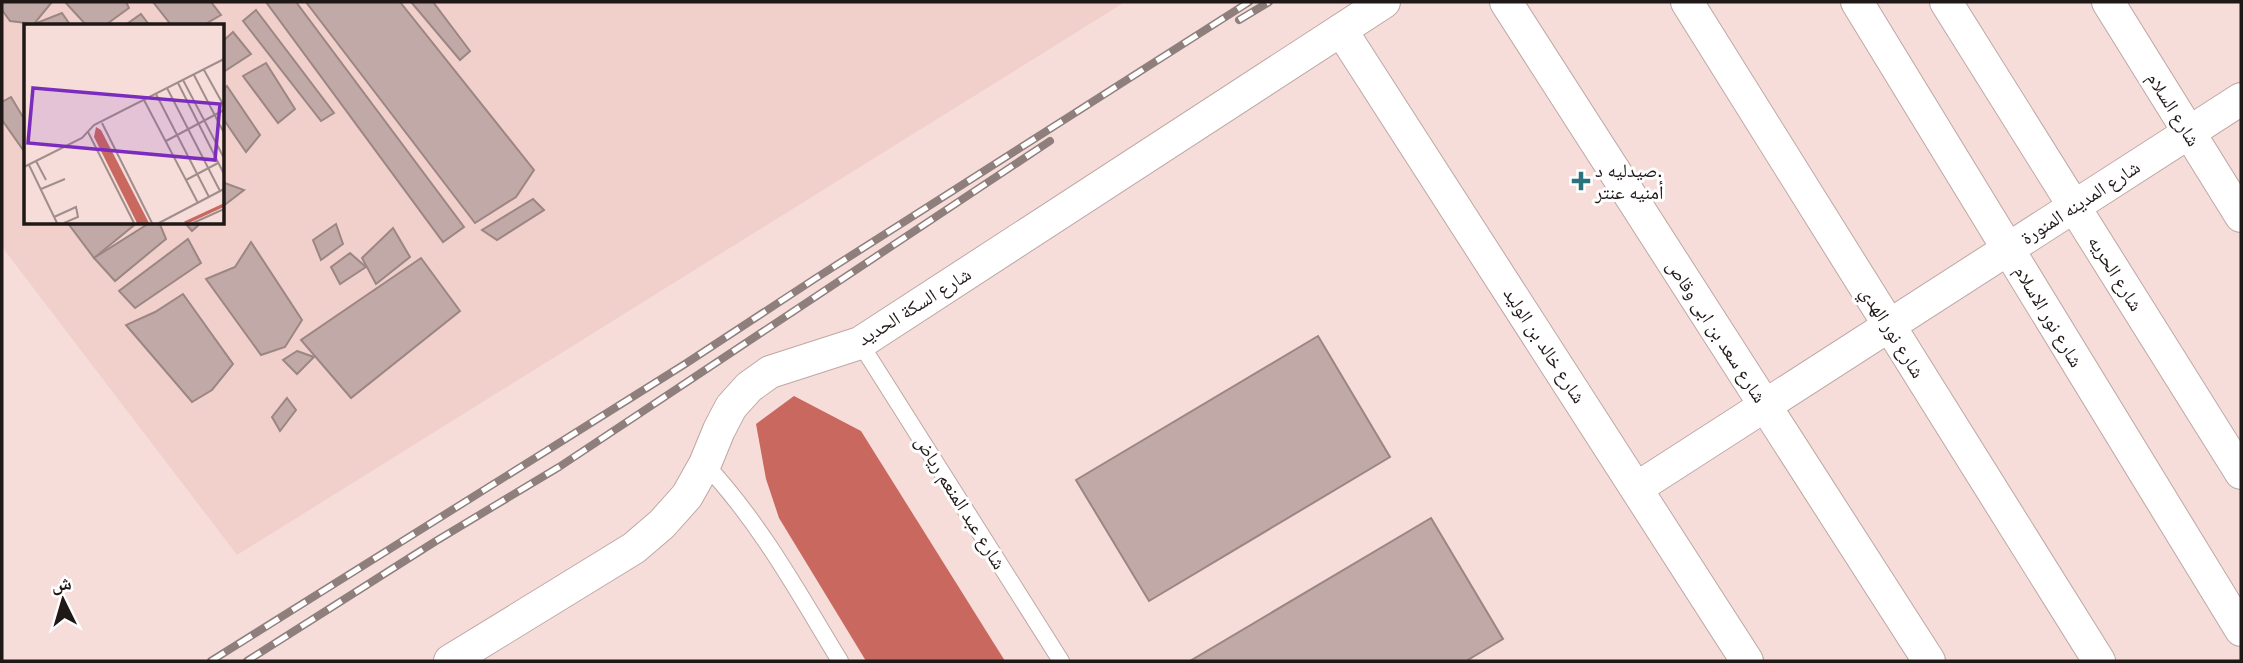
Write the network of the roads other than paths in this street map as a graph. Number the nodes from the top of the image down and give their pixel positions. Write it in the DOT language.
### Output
graph roads {
  1 [pos="1384,2"];
  2 [pos="1506,2"];
  3 [pos="1687,2"];
  4 [pos="1857,2"];
  5 [pos="1946,2"];
  6 [pos="2108,2"];
  7 [pos="1341,30"];
  8 [pos="2241,99"];
  9 [pos="2189,132"];
  10 [pos="2074,206"];
  11 [pos="2241,216"];
  12 [pos="2008,249"];
  13 [pos="1889,326"];
  14 [pos="860,343"];
  15 [pos="1765,405"];
  16 [pos="705,464"];
  17 [pos="2241,473"];
  18 [pos="1637,488"];
  19 [pos="2241,630"];
  20 [pos="450,661"];
  21 [pos="840,661"];
  22 [pos="1061,661"];
  23 [pos="1746,661"];
  24 [pos="1929,661"];
  25 [pos="2099,661"];
  1 -- 7 [label="street, شارع السكة الحديد"];
  2 -- 15 [label="street, شارع سعد بن ابى وقاص"];
  3 -- 13 [label="street, شارع نور الهدي"];
  4 -- 12 [label="street, شارع نور الاسلام"];
  5 -- 10 [label="street, شارع الحريه"];
  6 -- 9 [label="street, شارع السلام"];
  7 -- 14 [label="street, شارع السكة الحديد"];
  7 -- 18 [label="street, شارع خالد بن الوليد"];
  8 -- 9 [label="street, شارع المدينه المنورة"];
  9 -- 10 [label="street, شارع المدينه المنورة"];
  9 -- 11 [label="street, شارع السلام"];
  10 -- 12 [label="street, شارع المدينه المنورة"];
  10 -- 17 [label="street, شارع الحريه"];
  12 -- 13 [label="street, شارع المدينه المنورة"];
  12 -- 19 [label="street, شارع نور الاسلام"];
  13 -- 15 [label="street, شارع المدينه المنورة"];
  13 -- 25 [label="street, شارع نور الهدي"];
  14 -- 16 [label="street, شارع السكة الحديد"];
  14 -- 22 [label="lane, شارع عبد المنعم رياض"];
  15 -- 18 [label="street, شارع المدينه المنورة"];
  15 -- 24 [label="street, شارع سعد بن ابى وقاص"];
  16 -- 20 [label="street, شارع السكة الحديد"];
  16 -- 21 [label="lane"];
  18 -- 23 [label="street, شارع خالد بن الوليد"];
}
